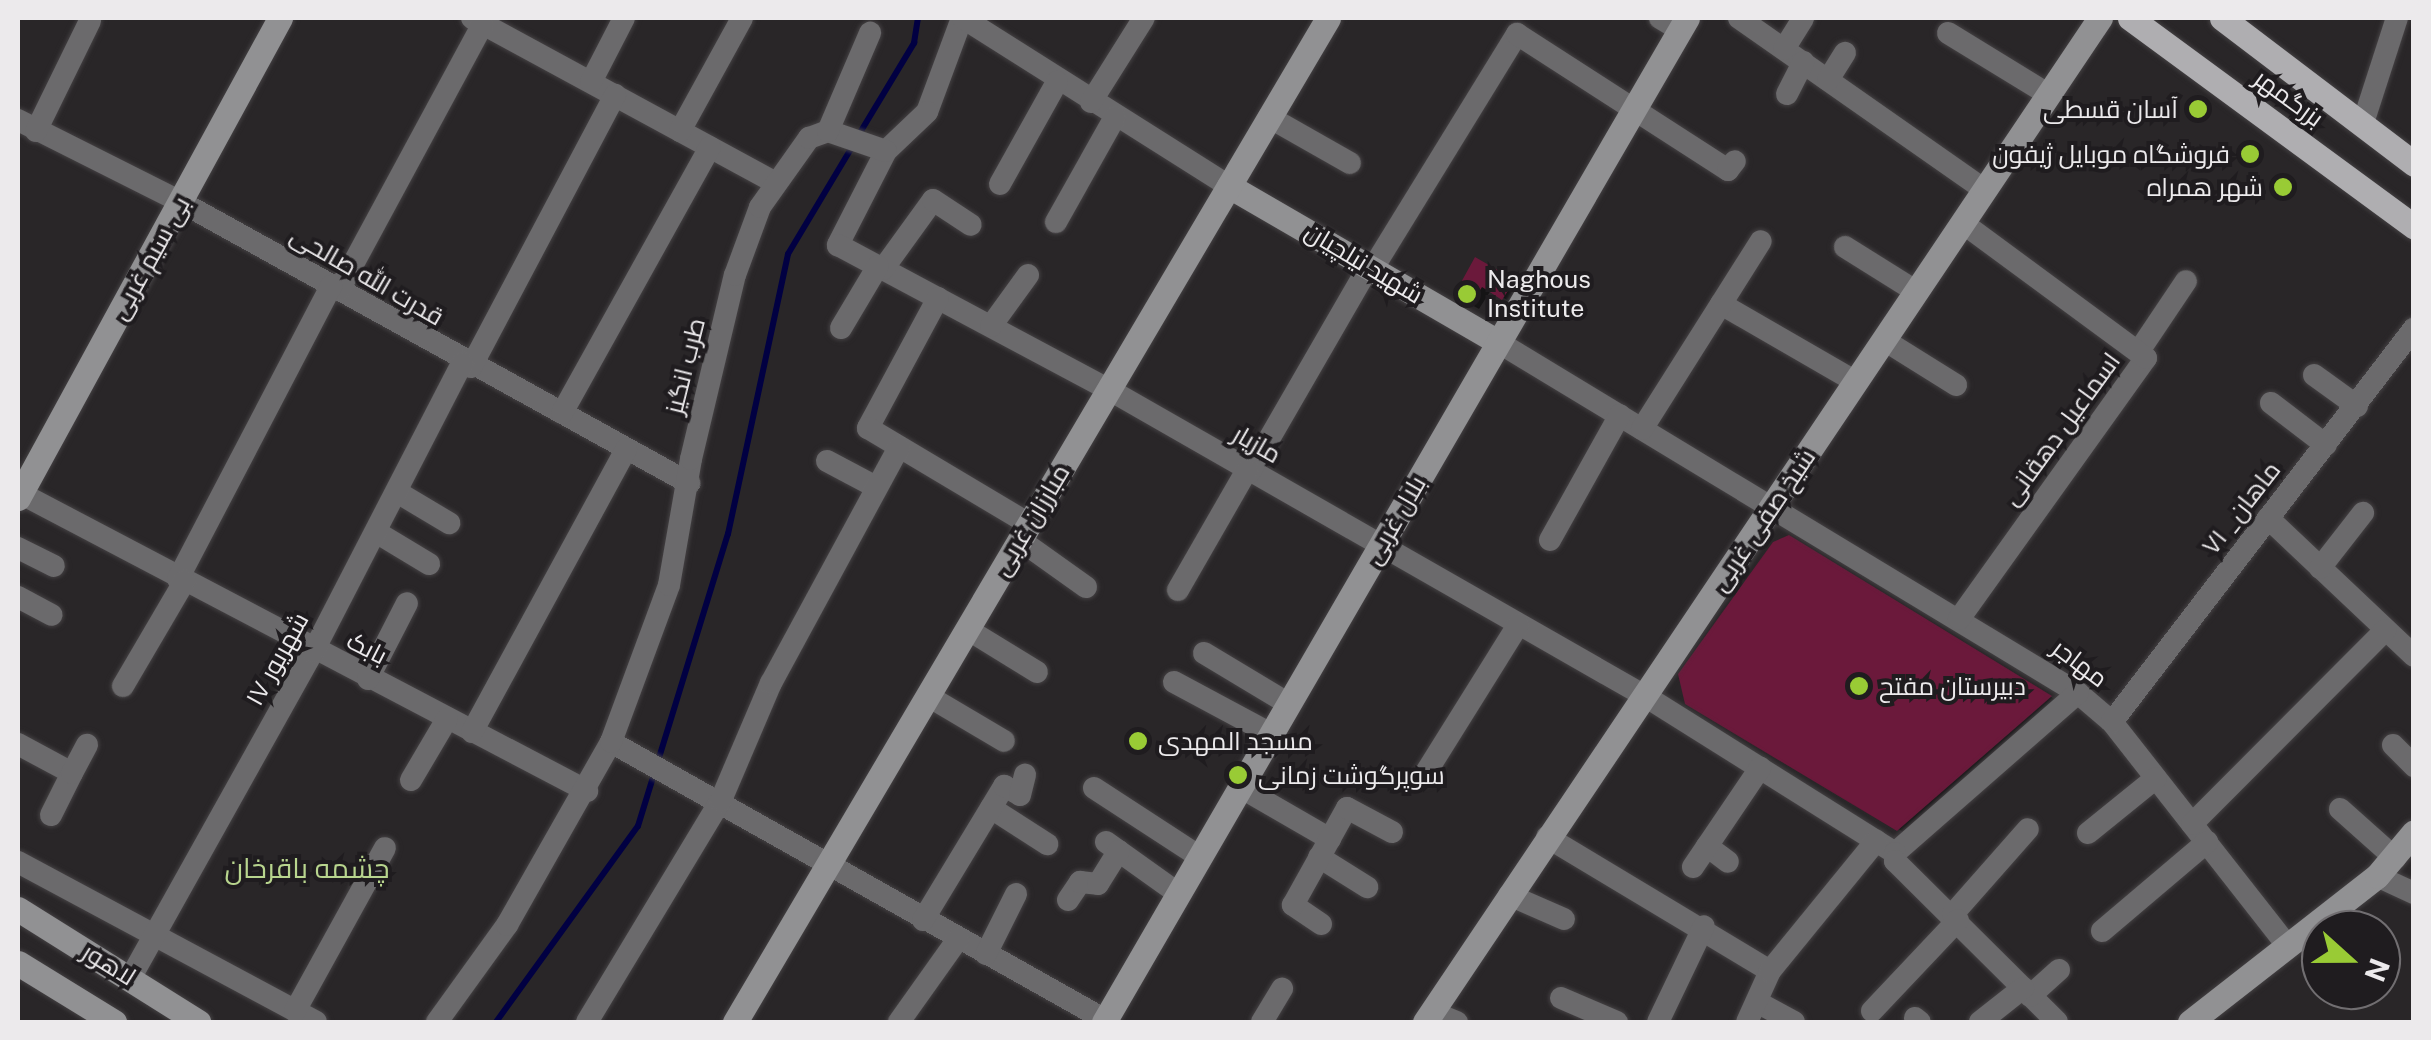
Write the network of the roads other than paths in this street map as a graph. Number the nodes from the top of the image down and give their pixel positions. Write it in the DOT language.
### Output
graph roads {
  1 [pos="280,18"];
  2 [pos="523,18"];
  3 [pos="624,18"];
  4 [pos="742,18"];
  5 [pos="962,18"];
  6 [pos="1144,18"];
  7 [pos="1328,18"];
  8 [pos="1741,18"];
  9 [pos="1803,18"];
  10 [pos="2100,18"];
  11 [pos="2130,18"];
  12 [pos="2222,18"];
  13 [pos="2396,18"];
  14 [pos="90,21"];
  15 [pos="477,21"];
  16 [pos="1676,22"];
  17 [pos="870,33"];
  18 [pos="1948,33"];
  19 [pos="510,39"];
  20 [pos="1844,53"];
  21 [pos="1793,56"];
  22 [pos="1828,80"];
  23 [pos="590,82"];
  24 [pos="1057,82"];
  25 [pos="1787,94"];
  26 [pos="2049,94"];
  27 [pos="615,95"];
  28 [pos="1091,102"];
  29 [pos="1636,105"];
  30 [pos="1269,116"];
  31 [pos="1115,117"];
  32 [pos="2363,123"];
  33 [pos="27,126"];
  34 [pos="680,131"];
  35 [pos="828,131"];
  36 [pos="710,147"];
  37 [pos="886,151"];
  38 [pos="1735,161"];
  39 [pos="1350,163"];
  40 [pos="2414,164"];
  41 [pos="774,182"];
  42 [pos="1000,184"];
  43 [pos="1229,186"];
  44 [pos="1985,190"];
  45 [pos="181,202"];
  46 [pos="1056,222"];
  47 [pos="1963,223"];
  48 [pos="970,225"];
  49 [pos="2414,227"];
  50 [pos="1760,241"];
  51 [pos="1845,247"];
  52 [pos="1371,267"];
  53 [pos="880,268"];
  54 [pos="1028,275"];
  55 [pos="2186,281"];
  56 [pos="335,288"];
  57 [pos="1917,292"];
  58 [pos="938,298"];
  59 [pos="1721,304"];
  60 [pos="991,326"];
  61 [pos="842,328"];
  62 [pos="2411,338"];
  63 [pos="1884,340"];
  64 [pos="1498,342"];
  65 [pos="2139,351"];
  66 [pos="466,365"];
  67 [pos="2314,375"];
  68 [pos="1856,382"];
  69 [pos="1956,385"];
  70 [pos="1108,389"];
  71 [pos="2270,404"];
  72 [pos="2357,406"];
  73 [pos="562,413"];
  74 [pos="1620,416"];
  75 [pos="1642,429"];
  76 [pos="2326,445"];
  77 [pos="898,447"];
  78 [pos="626,449"];
  79 [pos="827,460"];
  80 [pos="1248,471"];
  81 [pos="688,483"];
  82 [pos="876,486"];
  83 [pos="396,492"];
  84 [pos="18,495"];
  85 [pos="1774,505"];
  86 [pos="2363,513"];
  87 [pos="2268,518"];
  88 [pos="449,522"];
  89 [pos="376,532"];
  90 [pos="1024,532"];
  91 [pos="1550,540"];
  92 [pos="18,548"];
  93 [pos="1380,548"];
  94 [pos="429,564"];
  95 [pos="54,566"];
  96 [pos="2320,568"];
  97 [pos="181,580"];
  98 [pos="1086,587"];
  99 [pos="1178,590"];
  100 [pos="18,597"];
  101 [pos="407,603"];
  102 [pos="52,615"];
  103 [pos="1959,619"];
  104 [pos="1518,625"];
  105 [pos="967,628"];
  106 [pos="2385,630"];
  107 [pos="313,652"];
  108 [pos="1204,653"];
  109 [pos="2414,656"];
  110 [pos="1037,672"];
  111 [pos="368,679"];
  112 [pos="1174,682"];
  113 [pos="123,686"];
  114 [pos="2078,693"];
  115 [pos="928,696"];
  116 [pos="1646,696"];
  117 [pos="1289,704"];
  118 [pos="447,719"];
  119 [pos="2112,722"];
  120 [pos="472,732"];
  121 [pos="1271,734"];
  122 [pos="1004,741"];
  123 [pos="611,742"];
  124 [pos="18,744"];
  125 [pos="87,745"];
  126 [pos="2393,745"];
  127 [pos="2414,766"];
  128 [pos="1760,768"];
  129 [pos="72,773"];
  130 [pos="1425,774"];
  131 [pos="1026,775"];
  132 [pos="2156,778"];
  133 [pos="411,780"];
  134 [pos="1094,788"];
  135 [pos="1240,788"];
  136 [pos="587,791"];
  137 [pos="1744,792"];
  138 [pos="721,800"];
  139 [pos="1764,807"];
  140 [pos="991,808"];
  141 [pos="2340,809"];
  142 [pos="51,815"];
  143 [pos="2028,829"];
  144 [pos="1392,832"];
  145 [pos="2414,832"];
  146 [pos="2088,833"];
  147 [pos="2200,833"];
  148 [pos="1547,837"];
  149 [pos="1047,844"];
  150 [pos="1708,846"];
  151 [pos="1886,847"];
  152 [pos="386,848"];
  153 [pos="1324,848"];
  154 [pos="1200,857"];
  155 [pos="18,862"];
  156 [pos="1728,862"];
  157 [pos="2395,863"];
  158 [pos="828,864"];
  159 [pos="1693,866"];
  160 [pos="1367,887"];
  161 [pos="2414,892"];
  162 [pos="1016,894"];
  163 [pos="1179,894"];
  164 [pos="1509,896"];
  165 [pos="1068,900"];
  166 [pos="18,909"];
  167 [pos="1956,917"];
  168 [pos="1564,919"];
  169 [pos="923,920"];
  170 [pos="1321,924"];
  171 [pos="1704,926"];
  172 [pos="2102,931"];
  173 [pos="152,936"];
  174 [pos="958,939"];
  175 [pos="2285,943"];
  176 [pos="986,954"];
  177 [pos="18,963"];
  178 [pos="2059,970"];
  179 [pos="1770,971"];
  180 [pos="131,978"];
  181 [pos="1282,988"];
  182 [pos="2026,992"];
  183 [pos="1560,998"];
  184 [pos="295,1011"];
  185 [pos="1872,1011"];
  186 [pos="1752,1012"];
  187 [pos="1428,1017"];
  188 [pos="111,1021"];
  189 [pos="198,1022"];
  190 [pos="316,1022"];
  191 [pos="437,1022"];
  192 [pos="587,1022"];
  193 [pos="735,1022"];
  194 [pos="899,1022"];
  195 [pos="1106,1022"];
  196 [pos="1262,1022"];
  197 [pos="1458,1022"];
  198 [pos="1617,1022"];
  199 [pos="1658,1022"];
  200 [pos="1794,1022"];
  201 [pos="1980,1022"];
  202 [pos="2057,1022"];
  203 [pos="2190,1022"];
  1 -- 45 [label="street, بی سیم غربی"];
  2 -- 19 [label="street"];
  3 -- 23 [label="street"];
  4 -- 34 [label="street"];
  5 -- 24 [label="street"];
  5 -- 37 [label="street"];
  6 -- 28 [label="street"];
  7 -- 30 [label="street, مبارزان غربی"];
  8 -- 21 [label="street"];
  9 -- 21 [label="street"];
  10 -- 26 [label="street, شیخ صفی غربی"];
  11 -- 49 [label="main road, بزرگمهر"];
  12 -- 32 [label="main road, بزرگمهر"];
  13 -- 32 [label="street"];
  14 -- 33 [label="street"];
  15 -- 19 [label="street"];
  15 -- 56 [label="street"];
  16 -- 29 [label="street, بلال غربی"];
  17 -- 35 [label="street, طرب انگیز"];
  18 -- 26 [label="street"];
  19 -- 23 [label="street"];
  20 -- 22 [label="street"];
  21 -- 22 [label="street"];
  21 -- 25 [label="street"];
  22 -- 44 [label="street"];
  23 -- 27 [label="street"];
  24 -- 28 [label="street"];
  24 -- 42 [label="street"];
  26 -- 44 [label="street, شیخ صفی غربی"];
  27 -- 34 [label="street"];
  27 -- 66 [label="street, ۱۷ شهریور"];
  28 -- 31 [label="street"];
  29 -- 38 [label="street"];
  29 -- 52 [label="street"];
  29 -- 64 [label="street, بلال غربی"];
  30 -- 39 [label="street"];
  30 -- 43 [label="street, مبارزان غربی"];
  31 -- 43 [label="street"];
  31 -- 46 [label="street"];
  32 -- 40 [label="main road, بزرگمهر"];
  33 -- 45 [label="street, قدرت الله صالحی"];
  34 -- 36 [label="street"];
  35 -- 37 [label="street"];
  35 -- 41 [label="street, طرب انگیز"];
  36 -- 41 [label="street"];
  36 -- 73 [label="street"];
  37 -- 53 [label="street, مازیار"];
  41 -- 81 [label="street, طرب انگیز"];
  43 -- 52 [label="street, شهید نیلچیان"];
  43 -- 70 [label="street, مبارزان غربی"];
  44 -- 47 [label="street, شیخ صفی غربی"];
  45 -- 56 [label="street, قدرت الله صالحی"];
  45 -- 84 [label="street, بی سیم غربی"];
  47 -- 57 [label="street, شیخ صفی غربی"];
  47 -- 65 [label="street, اسماعیل دهقانی"];
  48 -- 53 [label="street"];
  50 -- 59 [label="street"];
  51 -- 57 [label="street"];
  52 -- 64 [label="street, شهید نیلچیان"];
  52 -- 80 [label="street"];
  53 -- 58 [label="street, مازیار"];
  53 -- 61 [label="street"];
  54 -- 60 [label="street"];
  55 -- 65 [label="street"];
  56 -- 66 [label="street, قدرت الله صالحی"];
  56 -- 97 [label="street"];
  57 -- 63 [label="street, شیخ صفی غربی"];
  58 -- 60 [label="street, مازیار"];
  58 -- 77 [label="street"];
  59 -- 68 [label="street"];
  59 -- 75 [label="street"];
  60 -- 70 [label="street, مازیار"];
  62 -- 72 [label="street, ۷۱ _ماهان"];
  63 -- 68 [label="street, شیخ صفی غربی"];
  63 -- 69 [label="street"];
  64 -- 74 [label="street, مهاجر"];
  64 -- 93 [label="street, بلال غربی"];
  65 -- 103 [label="street, اسماعیل دهقانی"];
  66 -- 73 [label="street, قدرت الله صالحی"];
  66 -- 83 [label="street, ۱۷ شهریور"];
  67 -- 72 [label="street"];
  68 -- 85 [label="street, شیخ صفی غربی"];
  70 -- 80 [label="street, مازیار"];
  70 -- 90 [label="street, مبارزان غربی"];
  71 -- 76 [label="street"];
  72 -- 76 [label="street, ۷۱ _ماهان"];
  73 -- 78 [label="street, قدرت الله صالحی"];
  74 -- 75 [label="street, مهاجر"];
  74 -- 91 [label="street"];
  75 -- 85 [label="street, مهاجر"];
  76 -- 87 [label="street, ۷۱ _ماهان"];
  77 -- 82 [label="street"];
  77 -- 90 [label="street"];
  78 -- 81 [label="street, قدرت الله صالحی"];
  78 -- 120 [label="street"];
  79 -- 82 [label="street"];
  80 -- 93 [label="street, مازیار"];
  80 -- 99 [label="street"];
  81 -- 123 [label="street, طرب انگیز"];
  82 -- 138 [label="street"];
  83 -- 88 [label="street"];
  83 -- 89 [label="street, ۱۷ شهریور"];
  84 -- 97 [label="street, بابک"];
  85 -- 103 [label="street, مهاجر"];
  85 -- 116 [label="street, شیخ صفی غربی"];
  86 -- 96 [label="street"];
  87 -- 96 [label="street"];
  87 -- 119 [label="street, ۷۱ _ماهان"];
  89 -- 94 [label="street"];
  89 -- 107 [label="street, ۱۷ شهریور"];
  90 -- 98 [label="street"];
  90 -- 105 [label="street, مبارزان غربی"];
  92 -- 95 [label="street"];
  93 -- 104 [label="street, مازیار"];
  93 -- 117 [label="street, بلال غربی"];
  96 -- 106 [label="street"];
  97 -- 107 [label="street, بابک"];
  97 -- 113 [label="street"];
  100 -- 102 [label="street"];
  101 -- 111 [label="street"];
  103 -- 114 [label="street, مهاجر"];
  104 -- 116 [label="street, مازیار"];
  104 -- 130 [label="street"];
  105 -- 110 [label="street"];
  105 -- 115 [label="street, مبارزان غربی"];
  106 -- 109 [label="street"];
  106 -- 147 [label="street"];
  107 -- 111 [label="street, بابک"];
  107 -- 173 [label="street, ۱۷ شهریور"];
  108 -- 117 [label="street"];
  111 -- 118 [label="street, بابک"];
  112 -- 121 [label="street"];
  114 -- 119 [label="street, مهاجر"];
  114 -- 151 [label="street"];
  115 -- 122 [label="street"];
  115 -- 158 [label="street, مبارزان غربی"];
  116 -- 128 [label="street, مازیار"];
  116 -- 148 [label="street, شیخ صفی غربی"];
  117 -- 121 [label="street, بلال غربی"];
  118 -- 120 [label="street, بابک"];
  118 -- 133 [label="street"];
  119 -- 132 [label="street, مهاجر"];
  120 -- 136 [label="street, بابک"];
  121 -- 135 [label="street, بلال غربی"];
  123 -- 136 [label="street, طرب انگیز"];
  123 -- 138 [label="street"];
  124 -- 129 [label="street"];
  125 -- 129 [label="street"];
  126 -- 127 [label="street"];
  128 -- 137 [label="street"];
  128 -- 151 [label="street, مازیار"];
  129 -- 142 [label="street"];
  131 -- 140 [label="street"];
  132 -- 146 [label="street"];
  132 -- 147 [label="street, مهاجر"];
  134 -- 154 [label="street"];
  135 -- 153 [label="street"];
  135 -- 154 [label="street, بلال غربی"];
  136 -- 191 [label="street, طرب انگیز"];
  137 -- 139 [label="street"];
  137 -- 150 [label="street"];
  138 -- 158 [label="street"];
  138 -- 192 [label="street"];
  140 -- 149 [label="street"];
  140 -- 169 [label="street"];
  141 -- 157 [label="street"];
  143 -- 167 [label="street"];
  144 -- 153 [label="street"];
  145 -- 157 [label="street"];
  147 -- 172 [label="street"];
  147 -- 175 [label="street, مهاجر"];
  148 -- 164 [label="street, شیخ صفی غربی"];
  148 -- 171 [label="street"];
  150 -- 156 [label="street"];
  150 -- 159 [label="street"];
  151 -- 167 [label="street, مازیار"];
  151 -- 179 [label="street"];
  152 -- 184 [label="street"];
  153 -- 160 [label="street"];
  153 -- 170 [label="street"];
  154 -- 163 [label="street, بلال غربی"];
  155 -- 173 [label="street"];
  157 -- 161 [label="street"];
  157 -- 175 [label="street"];
  158 -- 169 [label="street"];
  158 -- 193 [label="street, مبارزان غربی"];
  162 -- 176 [label="street"];
  163 -- 165 [label="street"];
  163 -- 195 [label="street, بلال غربی"];
  164 -- 168 [label="street"];
  164 -- 187 [label="street, شیخ صفی غربی"];
  166 -- 180 [label="street, لاهور"];
  167 -- 182 [label="street, مازیار"];
  167 -- 185 [label="street"];
  169 -- 174 [label="street"];
  171 -- 179 [label="street"];
  171 -- 199 [label="street"];
  173 -- 180 [label="street, ۱۷ شهریور"];
  173 -- 184 [label="street"];
  174 -- 176 [label="street"];
  174 -- 194 [label="street"];
  175 -- 203 [label="street"];
  176 -- 195 [label="street"];
  177 -- 188 [label="street, لاهور"];
  178 -- 182 [label="street"];
  179 -- 186 [label="street"];
  180 -- 189 [label="street, لاهور"];
  181 -- 196 [label="street"];
  182 -- 201 [label="street"];
  182 -- 202 [label="street, مازیار"];
  183 -- 198 [label="street"];
  184 -- 190 [label="street"];
  186 -- 200 [label="street"];
  187 -- 197 [label="street"];
}
